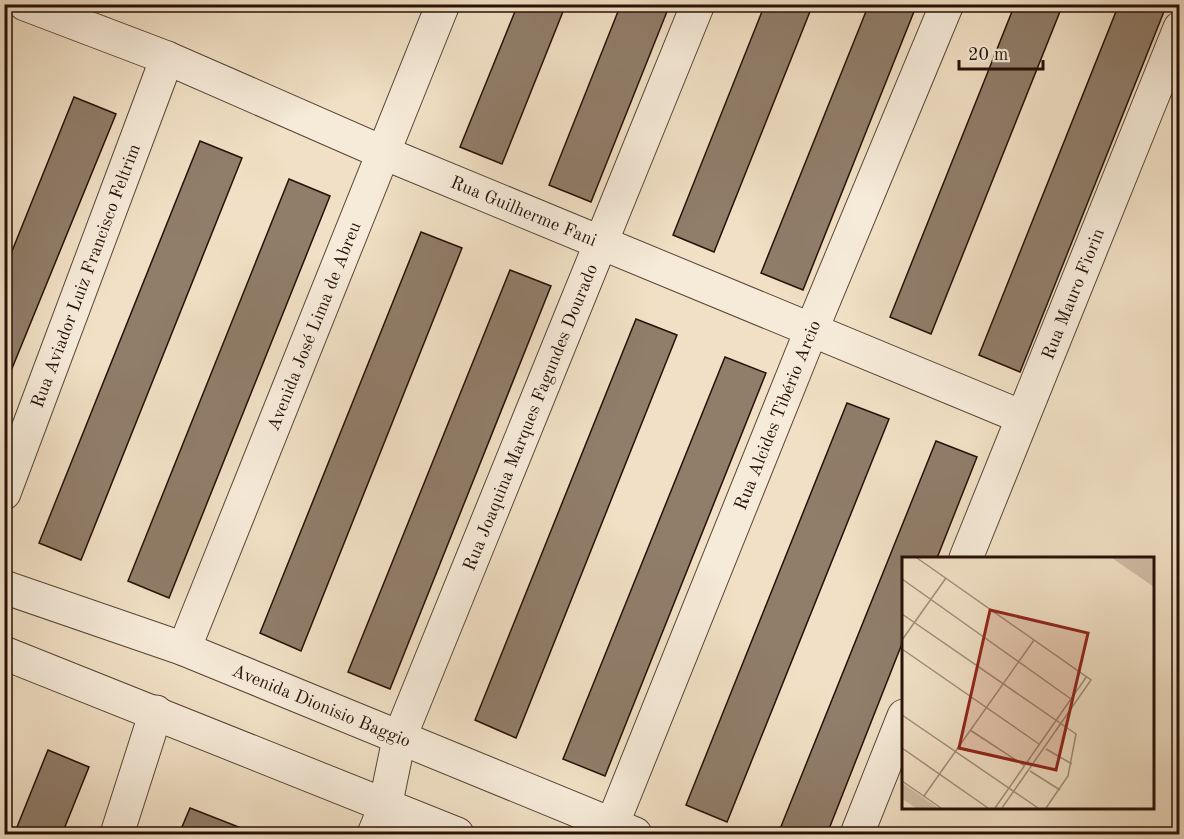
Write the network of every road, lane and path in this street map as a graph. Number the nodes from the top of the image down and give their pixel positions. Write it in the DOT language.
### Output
graph roads {
  1 [pos="25,4"];
  2 [pos="443,4"];
  3 [pos="698,4"];
  4 [pos="947,4"];
  5 [pos="1179,28"];
  6 [pos="167,58"];
  7 [pos="384,153"];
  8 [pos="601,243"];
  9 [pos="811,330"];
  10 [pos="1022,417"];
  11 [pos="4,493"];
  12 [pos="966,557"];
  13 [pos="4,587"];
  14 [pos="184,649"];
  15 [pos="4,653"];
  16 [pos="156,712"];
  17 [pos="902,719"];
  18 [pos="399,739"];
  19 [pos="380,820"];
  20 [pos="623,830"];
  21 [pos="117,834"];
  22 [pos="457,834"];
  23 [pos="857,834"];
  1 -- 6 [label="street, Rua Guilherme Fani"];
  2 -- 7 [label="street, Avenida José Lima de Abreu"];
  3 -- 8 [label="street, Rua Joaquina Marques Fagundes Dourado"];
  4 -- 9 [label="street, Rua Alcides Tibério Arcio"];
  5 -- 10 [label="street, Rua Mauro Fiorin"];
  6 -- 7 [label="street, Rua Guilherme Fani"];
  6 -- 11 [label="street, Rua Aviador Luiz Francisco Feltrim"];
  7 -- 8 [label="street, Rua Guilherme Fani"];
  7 -- 14 [label="street, Avenida José Lima de Abreu"];
  8 -- 9 [label="street, Rua Guilherme Fani"];
  8 -- 18 [label="street, Rua Joaquina Marques Fagundes Dourado"];
  9 -- 10 [label="street, Rua Guilherme Fani"];
  9 -- 20 [label="street, Rua Alcides Tibério Arcio"];
  10 -- 12 [label="street, Rua Mauro Fiorin"];
  13 -- 14 [label="street, Avenida Dionisio Baggio"];
  14 -- 18 [label="street, Avenida Dionisio Baggio"];
  15 -- 16 [label="street"];
  16 -- 19 [label="street"];
  16 -- 21 [label="street"];
  17 -- 23 [label="street"];
  18 -- 19 [label="street, Rua Joaquina Marques Fagundes Dourado"];
  18 -- 20 [label="street, Avenida Dionisio Baggio"];
  19 -- 22 [label="street"];
}
